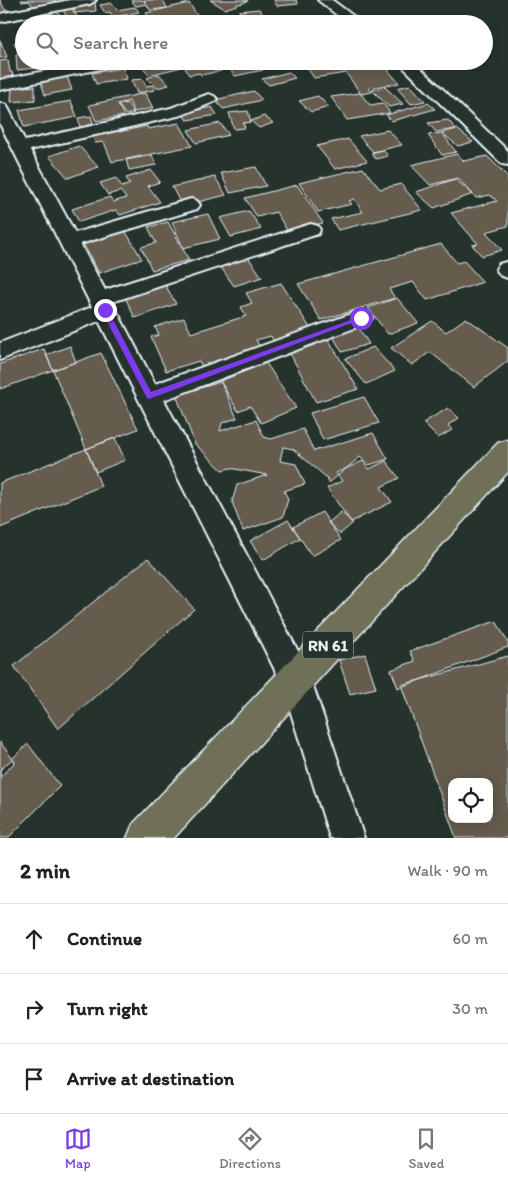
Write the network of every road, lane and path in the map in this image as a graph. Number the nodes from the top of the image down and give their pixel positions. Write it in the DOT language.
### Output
graph roads {
  1 [pos="90,0"];
  2 [pos="324,0"];
  3 [pos="345,15"];
  4 [pos="0,18"];
  5 [pos="74,70"];
  6 [pos="413,70"];
  7 [pos="0,85"];
  8 [pos="209,99"];
  9 [pos="0,108"];
  10 [pos="20,147"];
  11 [pos="508,160"];
  12 [pos="191,205"];
  13 [pos="311,230"];
  14 [pos="69,241"];
  15 [pos="102,304"];
  16 [pos="361,318"];
  17 [pos="0,352"];
  18 [pos="149,396"];
  19 [pos="508,452"];
  20 [pos="296,679"];
  21 [pos="147,838"];
  22 [pos="347,838"];
  1 -- 4 [label="street"];
  2 -- 3 [label="street"];
  5 -- 7 [label="street"];
  6 -- 11 [label="street"];
  8 -- 10 [label="street"];
  9 -- 10 [label="street"];
  10 -- 14 [label="street"];
  12 -- 14 [label="street"];
  13 -- 15 [label="street"];
  14 -- 15 [label="street"];
  15 -- 17 [label="street"];
  15 -- 18 [label="street"];
  16 -- 18 [label="street"];
  18 -- 20 [label="street"];
  19 -- 20 [label="main road, RN 61"];
  20 -- 21 [label="main road, RN 61"];
  20 -- 22 [label="street"];
}
